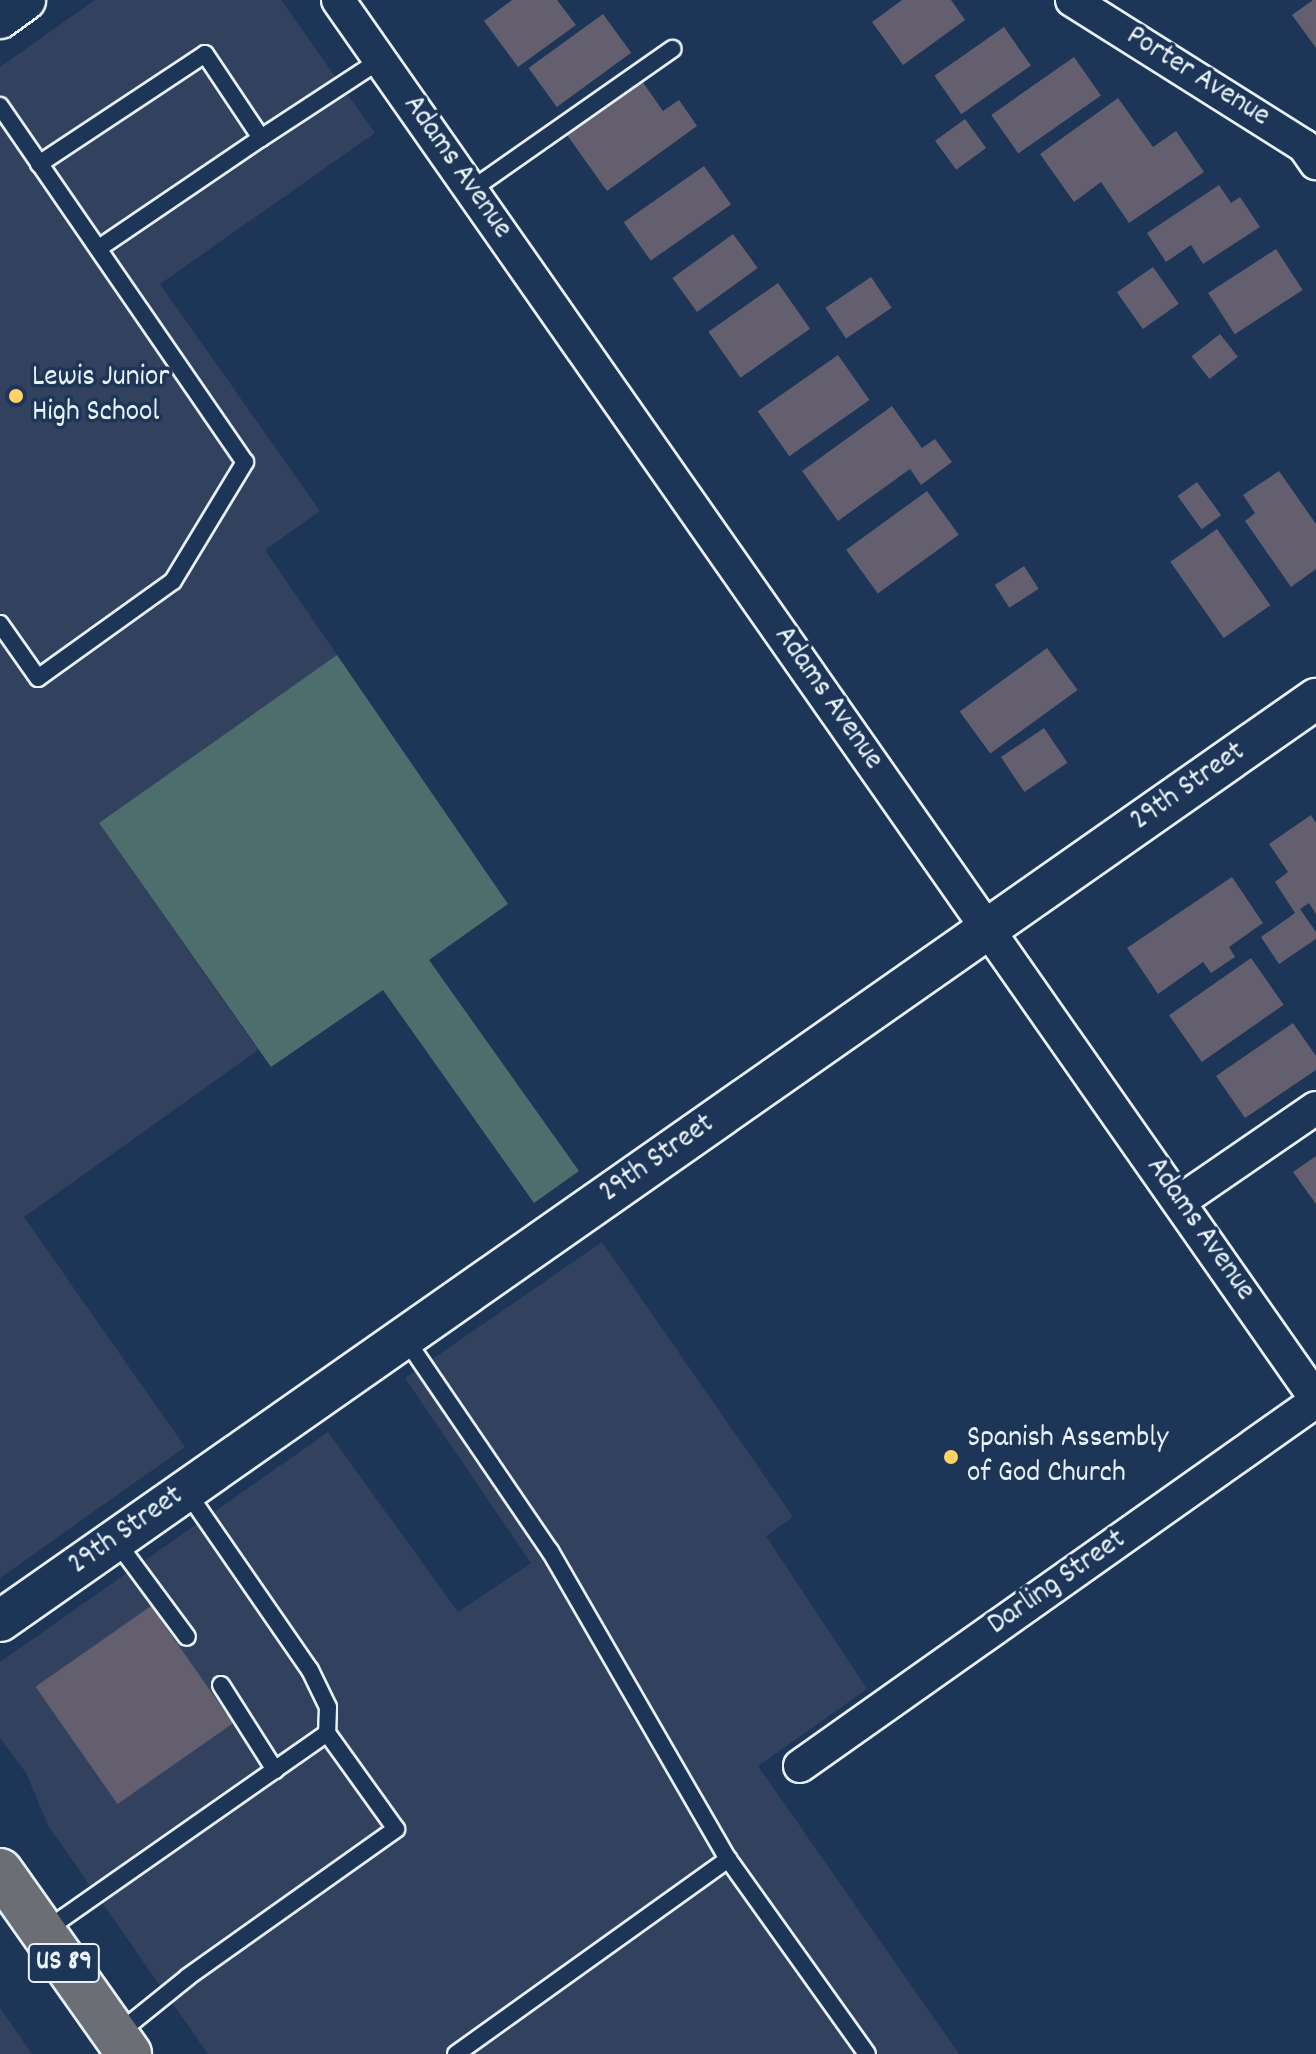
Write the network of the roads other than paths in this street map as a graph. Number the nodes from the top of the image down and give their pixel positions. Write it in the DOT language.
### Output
graph roads {
  1 [pos="25,0"];
  2 [pos="338,0"];
  3 [pos="1072,0"];
  4 [pos="0,18"];
  5 [pos="672,49"];
  6 [pos="380,60"];
  7 [pos="0,106"];
  8 [pos="261,138"];
  9 [pos="1316,163"];
  10 [pos="39,164"];
  11 [pos="471,190"];
  12 [pos="99,248"];
  13 [pos="0,624"];
  14 [pos="1316,699"];
  15 [pos="988,929"];
  16 [pos="1316,1108"];
  17 [pos="1179,1202"];
  18 [pos="405,1338"];
  19 [pos="1316,1400"];
  20 [pos="186,1491"];
  21 [pos="116,1540"];
  22 [pos="0,1621"];
  23 [pos="187,1637"];
  24 [pos="221,1685"];
  25 [pos="327,1733"];
  26 [pos="800,1766"];
  27 [pos="275,1770"];
  28 [pos="728,1859"];
  29 [pos="3,1880"];
  30 [pos="43,1932"];
  31 [pos="122,2045"];
  32 [pos="456,2054"];
  33 [pos="867,2054"];
  1 -- 4 [label="street"];
  2 -- 6 [label="street, Adams Avenue"];
  3 -- 9 [label="street, Porter Avenue"];
  5 -- 11 [label="lane"];
  6 -- 8 [label="lane"];
  6 -- 11 [label="street, Adams Avenue"];
  7 -- 10 [label="lane"];
  8 -- 10 [label="lane"];
  8 -- 12 [label="lane"];
  10 -- 12 [label="lane"];
  11 -- 15 [label="street, Adams Avenue"];
  12 -- 13 [label="lane"];
  14 -- 15 [label="street, 29th Street"];
  15 -- 17 [label="street, Adams Avenue"];
  15 -- 18 [label="street, 29th Street"];
  16 -- 17 [label="street"];
  17 -- 19 [label="street, Adams Avenue"];
  18 -- 20 [label="street, 29th Street"];
  18 -- 28 [label="lane"];
  19 -- 26 [label="street, Darling Street"];
  20 -- 21 [label="street, 29th Street"];
  20 -- 25 [label="lane"];
  21 -- 22 [label="street, 29th Street"];
  21 -- 23 [label="lane"];
  24 -- 27 [label="lane"];
  25 -- 27 [label="lane"];
  25 -- 31 [label="lane"];
  27 -- 30 [label="lane"];
  28 -- 32 [label="lane"];
  28 -- 33 [label="lane"];
  29 -- 30 [label="main road, US 89"];
  30 -- 31 [label="main road, US 89"];
}
